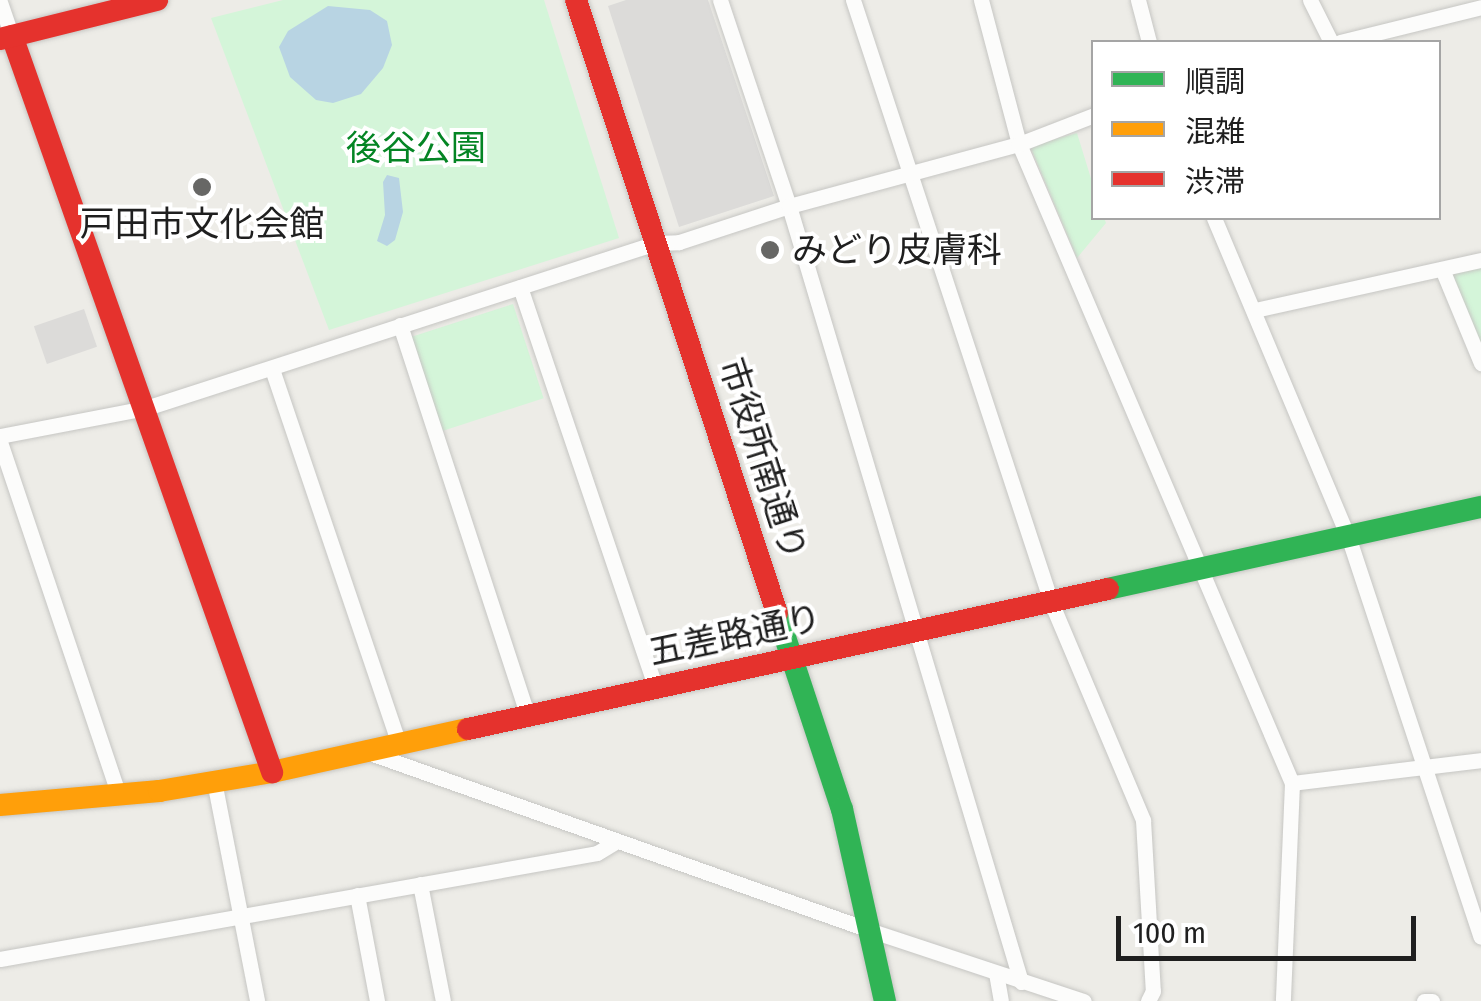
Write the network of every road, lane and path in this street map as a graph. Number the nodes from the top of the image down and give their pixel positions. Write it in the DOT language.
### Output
graph roads {
  1 [pos="156,0"];
  2 [pos="576,0"];
  3 [pos="720,0"];
  4 [pos="852,0"];
  5 [pos="982,0"];
  6 [pos="1138,0"];
  7 [pos="1310,0"];
  8 [pos="0,2"];
  9 [pos="1481,8"];
  10 [pos="6,37"];
  11 [pos="1148,40"];
  12 [pos="1331,40"];
  13 [pos="1348,40"];
  14 [pos="1091,116"];
  15 [pos="1019,144"];
  16 [pos="907,175"];
  17 [pos="789,206"];
  18 [pos="1215,220"];
  19 [pos="656,243"];
  20 [pos="1481,260"];
  21 [pos="1442,268"];
  22 [pos="520,288"];
  23 [pos="1255,310"];
  24 [pos="400,326"];
  25 [pos="1481,363"];
  26 [pos="272,369"];
  27 [pos="146,408"];
  28 [pos="0,439"];
  29 [pos="1481,507"];
  30 [pos="1348,536"];
  31 [pos="1199,569"];
  32 [pos="1051,602"];
  33 [pos="916,632"];
  34 [pos="792,659"];
  35 [pos="656,688"];
  36 [pos="528,717"];
  37 [pos="399,744"];
  38 [pos="368,752"];
  39 [pos="1481,760"];
  40 [pos="1426,767"];
  41 [pos="272,772"];
  42 [pos="214,782"];
  43 [pos="1292,782"];
  44 [pos="118,795"];
  45 [pos="0,806"];
  46 [pos="617,841"];
  47 [pos="420,884"];
  48 [pos="357,895"];
  49 [pos="240,915"];
  50 [pos="872,931"];
  51 [pos="1481,937"];
  52 [pos="0,959"];
  53 [pos="996,973"];
  54 [pos="1021,982"];
  55 [pos="257,1001"];
  56 [pos="377,1001"];
  57 [pos="442,1001"];
  58 [pos="884,1001"];
  59 [pos="1001,1001"];
  60 [pos="1084,1001"];
  61 [pos="1148,1001"];
  62 [pos="1283,1001"];
  1 -- 10 [label="street"];
  2 -- 19 [label="street, 市役所南通り"];
  3 -- 17 [label="street"];
  4 -- 16 [label="street"];
  5 -- 15 [label="street"];
  6 -- 11 [label="street"];
  7 -- 12 [label="street"];
  8 -- 10 [label="street"];
  9 -- 13 [label="street"];
  10 -- 27 [label="street"];
  14 -- 15 [label="street"];
  15 -- 16 [label="street"];
  15 -- 31 [label="street"];
  16 -- 17 [label="street"];
  16 -- 32 [label="street"];
  17 -- 19 [label="street"];
  17 -- 33 [label="street"];
  18 -- 23 [label="street"];
  19 -- 22 [label="street"];
  19 -- 34 [label="street, 市役所南通り"];
  20 -- 21 [label="street"];
  21 -- 23 [label="street"];
  21 -- 25 [label="street"];
  22 -- 24 [label="street"];
  22 -- 35 [label="street"];
  23 -- 30 [label="street"];
  24 -- 26 [label="street"];
  24 -- 36 [label="street"];
  26 -- 27 [label="street"];
  26 -- 37 [label="street"];
  27 -- 28 [label="street"];
  27 -- 41 [label="street"];
  28 -- 44 [label="street"];
  29 -- 30 [label="street, 五差路通り"];
  30 -- 31 [label="street, 五差路通り"];
  30 -- 40 [label="street"];
  31 -- 32 [label="street, 五差路通り"];
  31 -- 43 [label="street"];
  32 -- 33 [label="street, 五差路通り"];
  32 -- 61 [label="street"];
  33 -- 34 [label="street, 五差路通り"];
  33 -- 54 [label="street"];
  34 -- 35 [label="street, 五差路通り"];
  34 -- 50 [label="street, 市役所南通り"];
  35 -- 36 [label="street, 五差路通り"];
  36 -- 37 [label="street, 五差路通り"];
  37 -- 38 [label="street, 五差路通り"];
  38 -- 41 [label="street, 五差路通り"];
  38 -- 46 [label="street"];
  39 -- 40 [label="street"];
  40 -- 43 [label="street"];
  40 -- 51 [label="street"];
  41 -- 42 [label="street, 五差路通り"];
  42 -- 44 [label="street, 五差路通り"];
  42 -- 49 [label="street"];
  43 -- 62 [label="street"];
  44 -- 45 [label="street, 五差路通り"];
  46 -- 47 [label="street"];
  46 -- 50 [label="street"];
  47 -- 48 [label="street"];
  47 -- 57 [label="street"];
  48 -- 49 [label="street"];
  48 -- 56 [label="street"];
  49 -- 52 [label="street"];
  49 -- 55 [label="street"];
  50 -- 53 [label="street"];
  50 -- 58 [label="street, 市役所南通り"];
  53 -- 54 [label="street"];
  53 -- 59 [label="street"];
  54 -- 60 [label="street"];
}
